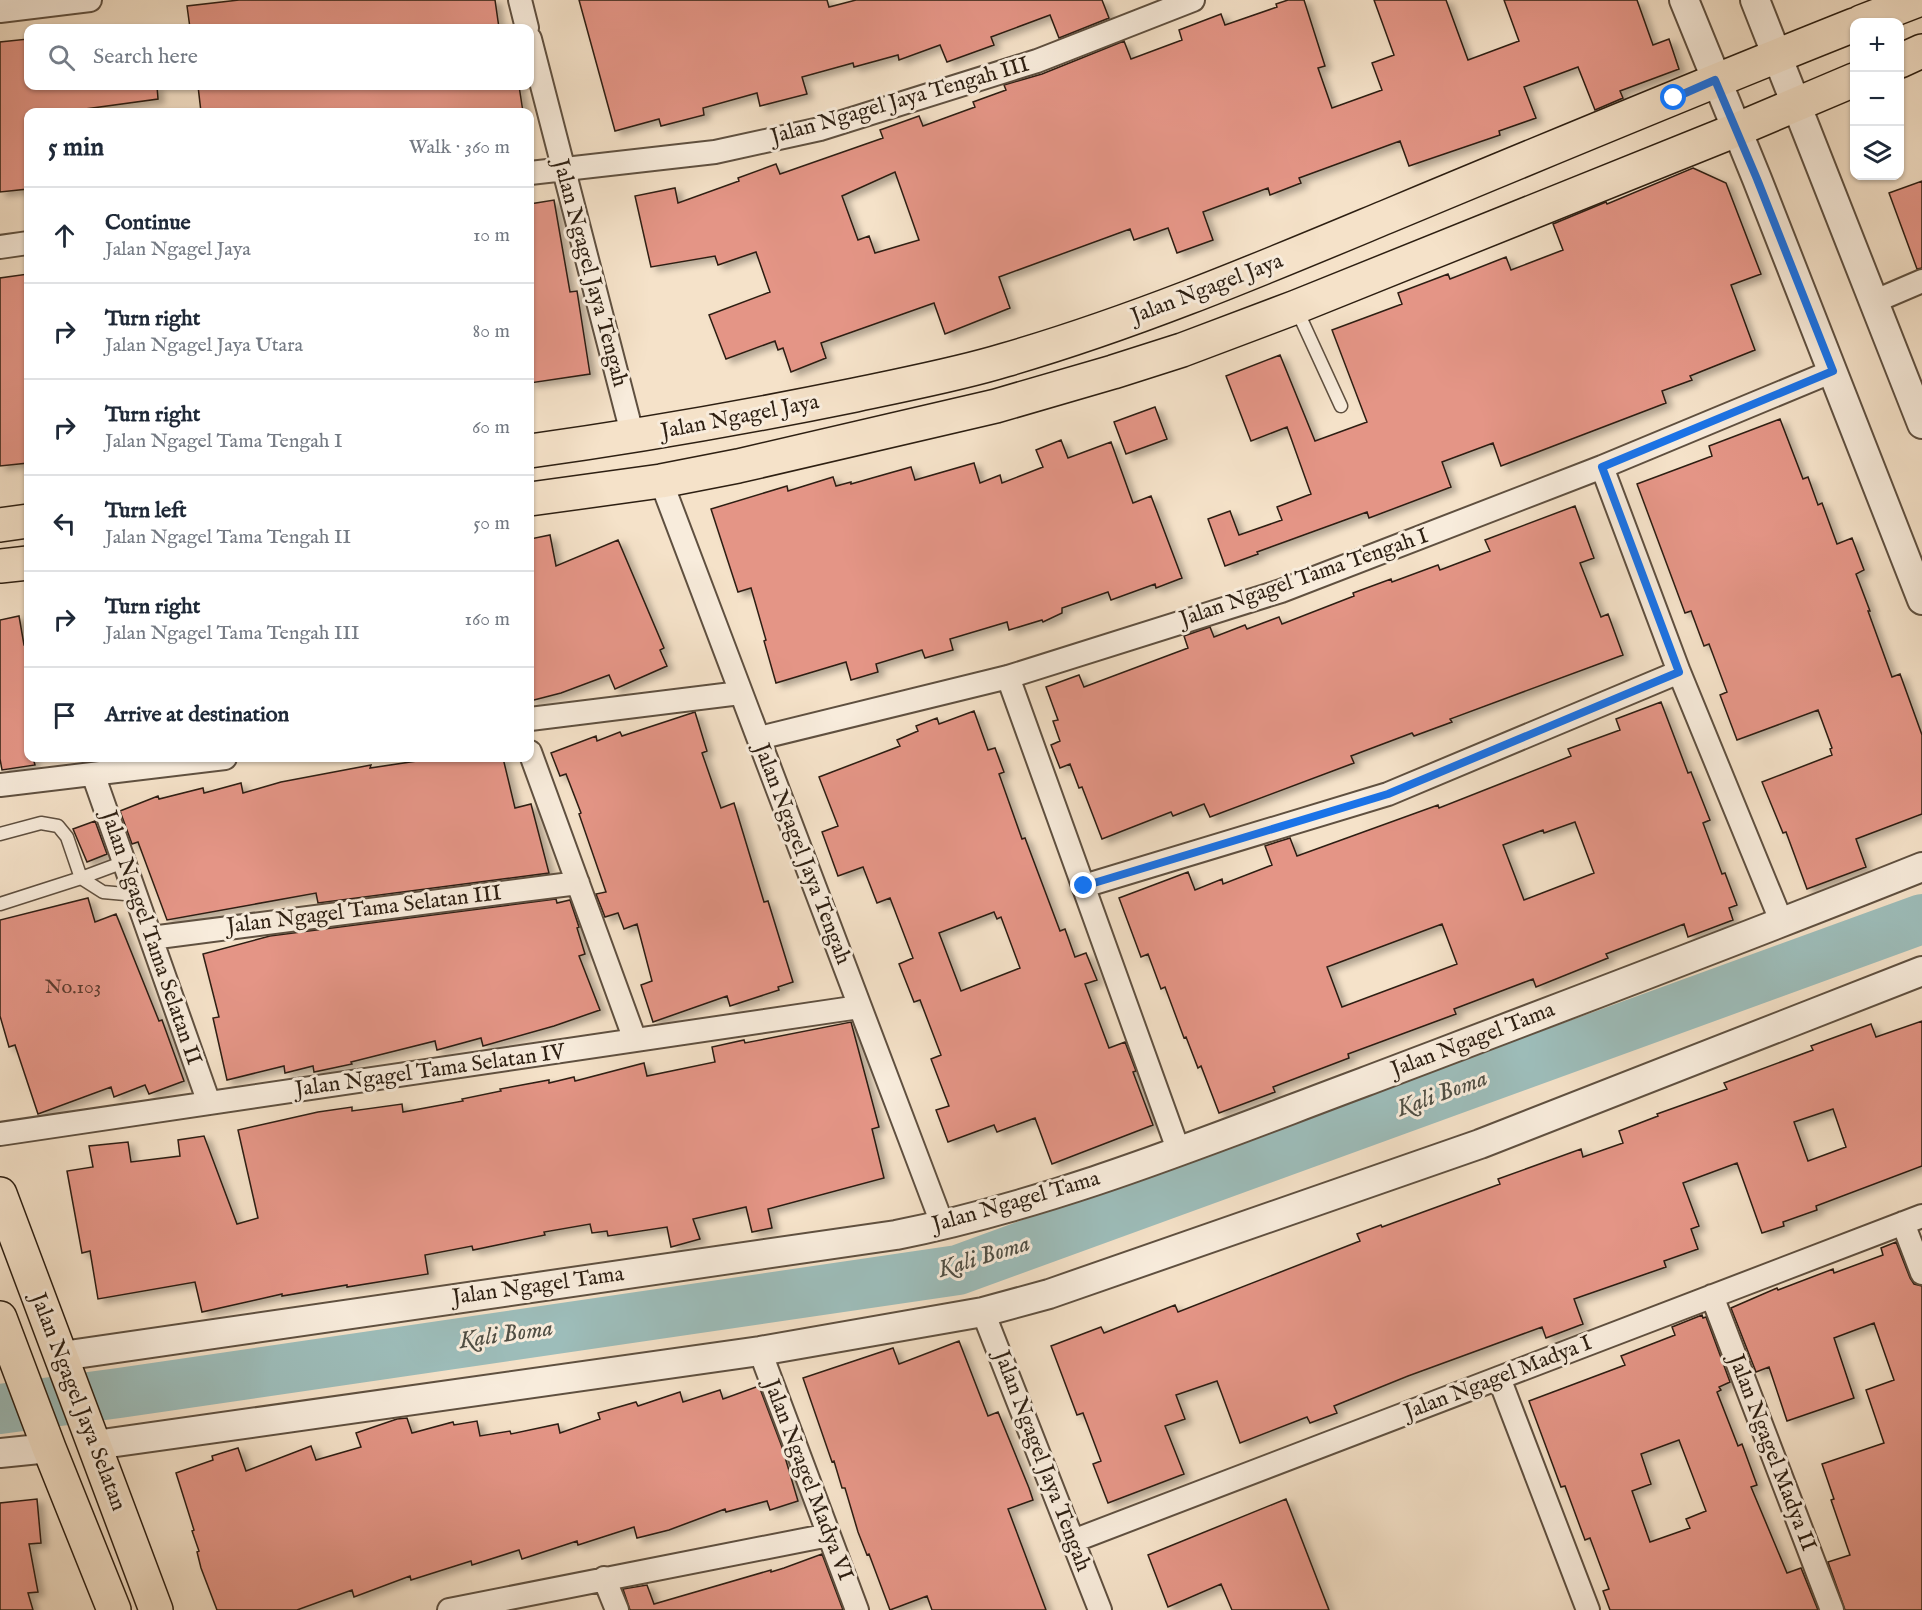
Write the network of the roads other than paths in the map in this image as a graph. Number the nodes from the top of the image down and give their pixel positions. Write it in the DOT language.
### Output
graph roads {
  1 [pos="90,0"];
  2 [pos="520,0"];
  3 [pos="1192,0"];
  4 [pos="1684,0"];
  5 [pos="1755,0"];
  6 [pos="1918,0"];
  7 [pos="0,11"];
  8 [pos="1871,18"];
  9 [pos="526,24"];
  10 [pos="1850,27"];
  11 [pos="1922,51"];
  12 [pos="534,55"];
  13 [pos="1776,56"];
  14 [pos="1904,59"];
  15 [pos="1715,80"];
  16 [pos="1850,82"];
  17 [pos="1797,104"];
  18 [pos="1736,130"];
  19 [pos="562,168"];
  20 [pos="534,172"];
  21 [pos="24,244"];
  22 [pos="0,247"];
  23 [pos="1922,281"];
  24 [pos="1873,302"];
  25 [pos="1296,307"];
  26 [pos="1144,313"];
  27 [pos="1157,358"];
  28 [pos="1833,371"];
  29 [pos="1341,406"];
  30 [pos="1922,424"];
  31 [pos="633,436"];
  32 [pos="534,450"];
  33 [pos="1602,467"];
  34 [pos="662,482"];
  35 [pos="534,498"];
  36 [pos="24,522"];
  37 [pos="0,525"];
  38 [pos="24,563"];
  39 [pos="0,566"];
  40 [pos="1922,600"];
  41 [pos="1679,672"];
  42 [pos="1008,677"];
  43 [pos="740,693"];
  44 [pos="534,719"];
  45 [pos="759,738"];
  46 [pos="192,762"];
  47 [pos="533,762"];
  48 [pos="93,774"];
  49 [pos="0,785"];
  50 [pos="0,834"];
  51 [pos="124,862"];
  52 [pos="1922,867"];
  53 [pos="81,878"];
  54 [pos="578,883"];
  55 [pos="1084,886"];
  56 [pos="136,895"];
  57 [pos="0,904"];
  58 [pos="1782,923"];
  59 [pos="151,938"];
  60 [pos="1922,972"];
  61 [pos="859,1007"];
  62 [pos="635,1040"];
  63 [pos="209,1103"];
  64 [pos="0,1134"];
  65 [pos="1179,1152"];
  66 [pos="0,1194"];
  67 [pos="1912,1219"];
  68 [pos="943,1226"];
  69 [pos="1922,1274"];
  70 [pos="1712,1296"];
  71 [pos="983,1312"];
  72 [pos="0,1318"];
  73 [pos="760,1351"];
  74 [pos="65,1364"];
  75 [pos="15,1374"];
  76 [pos="1499,1378"];
  77 [pos="44,1435"];
  78 [pos="91,1436"];
  79 [pos="0,1454"];
  80 [pos="829,1535"];
  81 [pos="1073,1541"];
  82 [pos="604,1578"];
  83 [pos="114,1610"];
  84 [pos="156,1610"];
  85 [pos="449,1610"];
  86 [pos="617,1610"];
  87 [pos="857,1610"];
  88 [pos="1100,1610"];
  89 [pos="1588,1610"];
  90 [pos="1832,1610"];
  1 -- 7 [label="street"];
  2 -- 9 [label="street"];
  3 -- 19 [label="street, Jalan Ngagel Jaya Tengah III"];
  4 -- 15 [label="street"];
  5 -- 13 [label="street"];
  6 -- 8 [label="main road"];
  10 -- 13 [label="main road, Jalan Ngagel Jaya"];
  11 -- 14 [label="main road"];
  12 -- 19 [label="street, Jalan Ngagel Jaya Tengah"];
  13 -- 15 [label="main road, Jalan Ngagel Jaya"];
  13 -- 17 [label="street"];
  15 -- 18 [label="street"];
  15 -- 26 [label="main road, Jalan Ngagel Jaya"];
  16 -- 17 [label="main road, Jalan Ngagel Jaya"];
  17 -- 18 [label="main road, Jalan Ngagel Jaya"];
  17 -- 24 [label="street"];
  18 -- 25 [label="main road, Jalan Ngagel Jaya"];
  18 -- 28 [label="street"];
  19 -- 20 [label="street, Jalan Ngagel Jaya Tengah III"];
  19 -- 31 [label="street, Jalan Ngagel Jaya Tengah"];
  21 -- 22 [label="street"];
  23 -- 24 [label="street"];
  24 -- 30 [label="street"];
  25 -- 27 [label="main road, Jalan Ngagel Jaya"];
  25 -- 29 [label="lane"];
  26 -- 27 [label="main road"];
  26 -- 31 [label="main road, Jalan Ngagel Jaya"];
  27 -- 34 [label="main road, Jalan Ngagel Jaya"];
  28 -- 33 [label="street, Jalan Ngagel Tama Tengah I"];
  28 -- 40 [label="street"];
  31 -- 32 [label="main road, Jalan Ngagel Jaya"];
  33 -- 41 [label="street"];
  33 -- 42 [label="street, Jalan Ngagel Tama Tengah I"];
  34 -- 35 [label="main road, Jalan Ngagel Jaya"];
  34 -- 43 [label="street, Jalan Ngagel Jaya Tengah"];
  36 -- 37 [label="main road"];
  38 -- 39 [label="main road"];
  41 -- 55 [label="street"];
  41 -- 58 [label="street"];
  42 -- 45 [label="street, Jalan Ngagel Tama Tengah I"];
  42 -- 55 [label="street"];
  43 -- 44 [label="street"];
  43 -- 45 [label="street, Jalan Ngagel Jaya Tengah"];
  45 -- 61 [label="street, Jalan Ngagel Jaya Tengah"];
  46 -- 48 [label="street"];
  47 -- 54 [label="street"];
  48 -- 49 [label="street"];
  48 -- 51 [label="street, Jalan Ngagel Tama Selatan II"];
  50 -- 53 [label="lane"];
  51 -- 53 [label="lane"];
  51 -- 56 [label="street, Jalan Ngagel Tama Selatan II"];
  52 -- 58 [label="street, Jalan Ngagel Tama"];
  53 -- 56 [label="lane"];
  53 -- 57 [label="lane"];
  54 -- 59 [label="street, Jalan Ngagel Tama Selatan III"];
  54 -- 62 [label="street"];
  55 -- 65 [label="street"];
  56 -- 59 [label="street, Jalan Ngagel Tama Selatan II"];
  58 -- 65 [label="street, Jalan Ngagel Tama"];
  59 -- 63 [label="street, Jalan Ngagel Tama Selatan II"];
  60 -- 71 [label="street"];
  61 -- 62 [label="street, Jalan Ngagel Tama Selatan IV"];
  61 -- 68 [label="street, Jalan Ngagel Jaya Tengah"];
  62 -- 63 [label="street, Jalan Ngagel Tama Selatan IV"];
  63 -- 64 [label="street, Jalan Ngagel Tama Selatan IV"];
  65 -- 68 [label="street, Jalan Ngagel Tama"];
  66 -- 74 [label="main road, Jalan Ngagel Jaya Selatan"];
  67 -- 69 [label="street"];
  67 -- 70 [label="street, Jalan Ngagel Madya I"];
  68 -- 74 [label="street, Jalan Ngagel Tama"];
  70 -- 76 [label="street, Jalan Ngagel Madya I"];
  70 -- 90 [label="street, Jalan Ngagel Madya II"];
  71 -- 73 [label="street"];
  71 -- 81 [label="street, Jalan Ngagel Jaya Tengah"];
  72 -- 75 [label="main road, Jalan Ngagel Jaya Selatan"];
  73 -- 78 [label="street"];
  73 -- 80 [label="street, Jalan Ngagel Madya VI"];
  74 -- 78 [label="main road, Jalan Ngagel Jaya Selatan"];
  75 -- 77 [label="main road, Jalan Ngagel Jaya Selatan"];
  76 -- 81 [label="street, Jalan Ngagel Madya I"];
  76 -- 89 [label="street"];
  77 -- 79 [label="street"];
  77 -- 83 [label="main road, Jalan Ngagel Jaya Selatan"];
  78 -- 84 [label="main road, Jalan Ngagel Jaya Selatan"];
  80 -- 82 [label="street"];
  80 -- 87 [label="street, Jalan Ngagel Madya VI"];
  81 -- 88 [label="street, Jalan Ngagel Jaya Tengah"];
  82 -- 85 [label="street"];
  82 -- 86 [label="street"];
}
